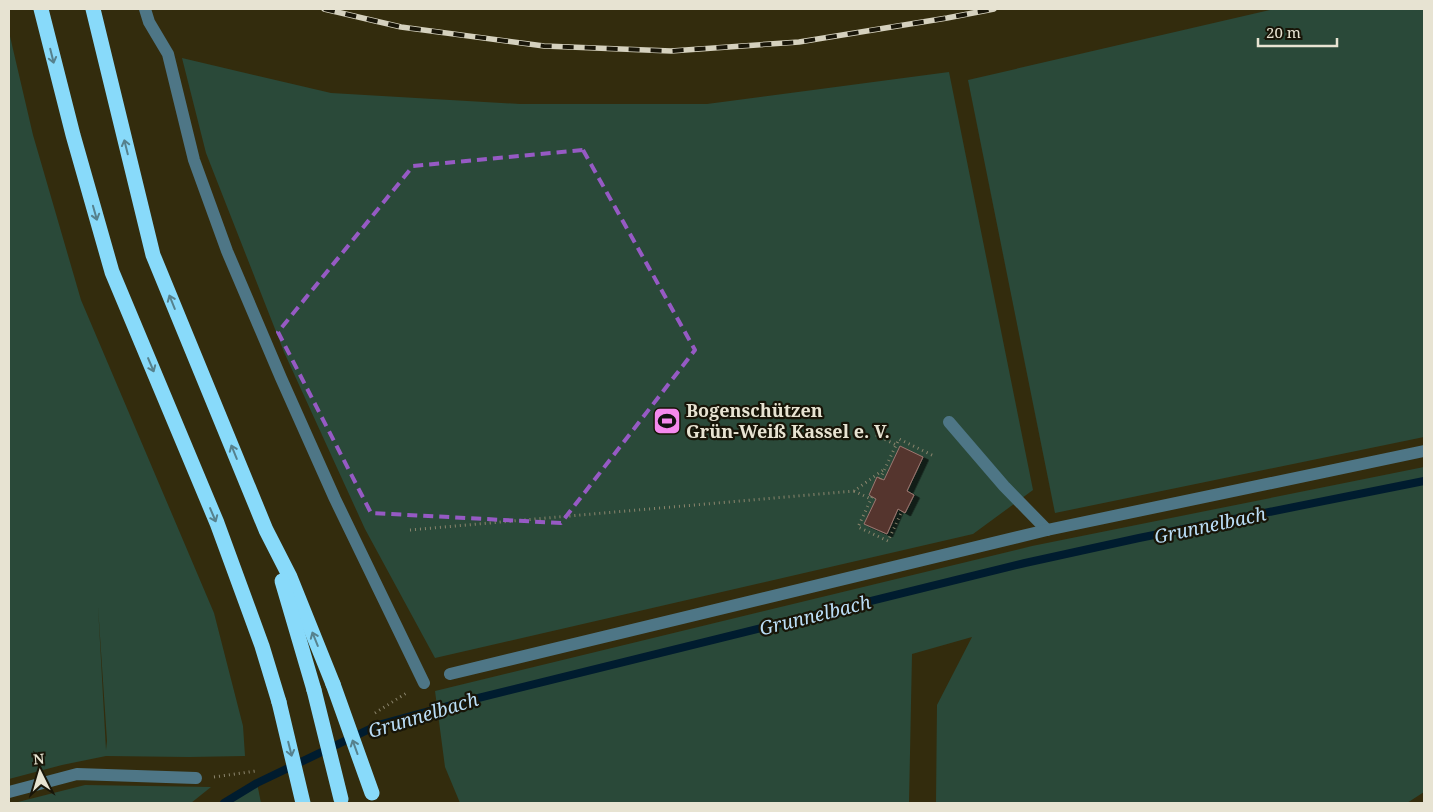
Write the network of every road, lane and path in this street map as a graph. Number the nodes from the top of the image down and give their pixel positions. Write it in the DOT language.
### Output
graph roads {
  1 [pos="41,9"];
  2 [pos="93,9"];
  3 [pos="145,9"];
  4 [pos="949,422"];
  5 [pos="876,435"];
  6 [pos="896,444"];
  7 [pos="1424,450"];
  8 [pos="934,456"];
  9 [pos="886,468"];
  10 [pos="880,479"];
  11 [pos="854,491"];
  12 [pos="902,511"];
  13 [pos="266,530"];
  14 [pos="410,530"];
  15 [pos="1047,530"];
  16 [pos="450,674"];
  17 [pos="424,683"];
  18 [pos="375,713"];
  19 [pos="256,770"];
  20 [pos="196,778"];
  21 [pos="9,792"];
  22 [pos="373,798"];
  23 [pos="342,801"];
  24 [pos="303,803"];
  1 -- 24 [label="highway, one-way, bridge"];
  13 -- 2 [label="highway, one-way"];
  3 -- 17 [label="lane"];
  4 -- 15 [label="lane"];
  5 -- 6 [label="path"];
  6 -- 8 [label="path"];
  6 -- 9 [label="path"];
  7 -- 15 [label="lane"];
  9 -- 10 [label="path"];
  9 -- 11 [label="path"];
  11 -- 12 [label="path"];
  11 -- 14 [label="path"];
  22 -- 13 [label="highway, one-way, bridge"];
  13 -- 23 [label="highway, bridge"];
  15 -- 16 [label="lane"];
  17 -- 18 [label="path"];
  19 -- 20 [label="path"];
  20 -- 21 [label="lane"];
}
